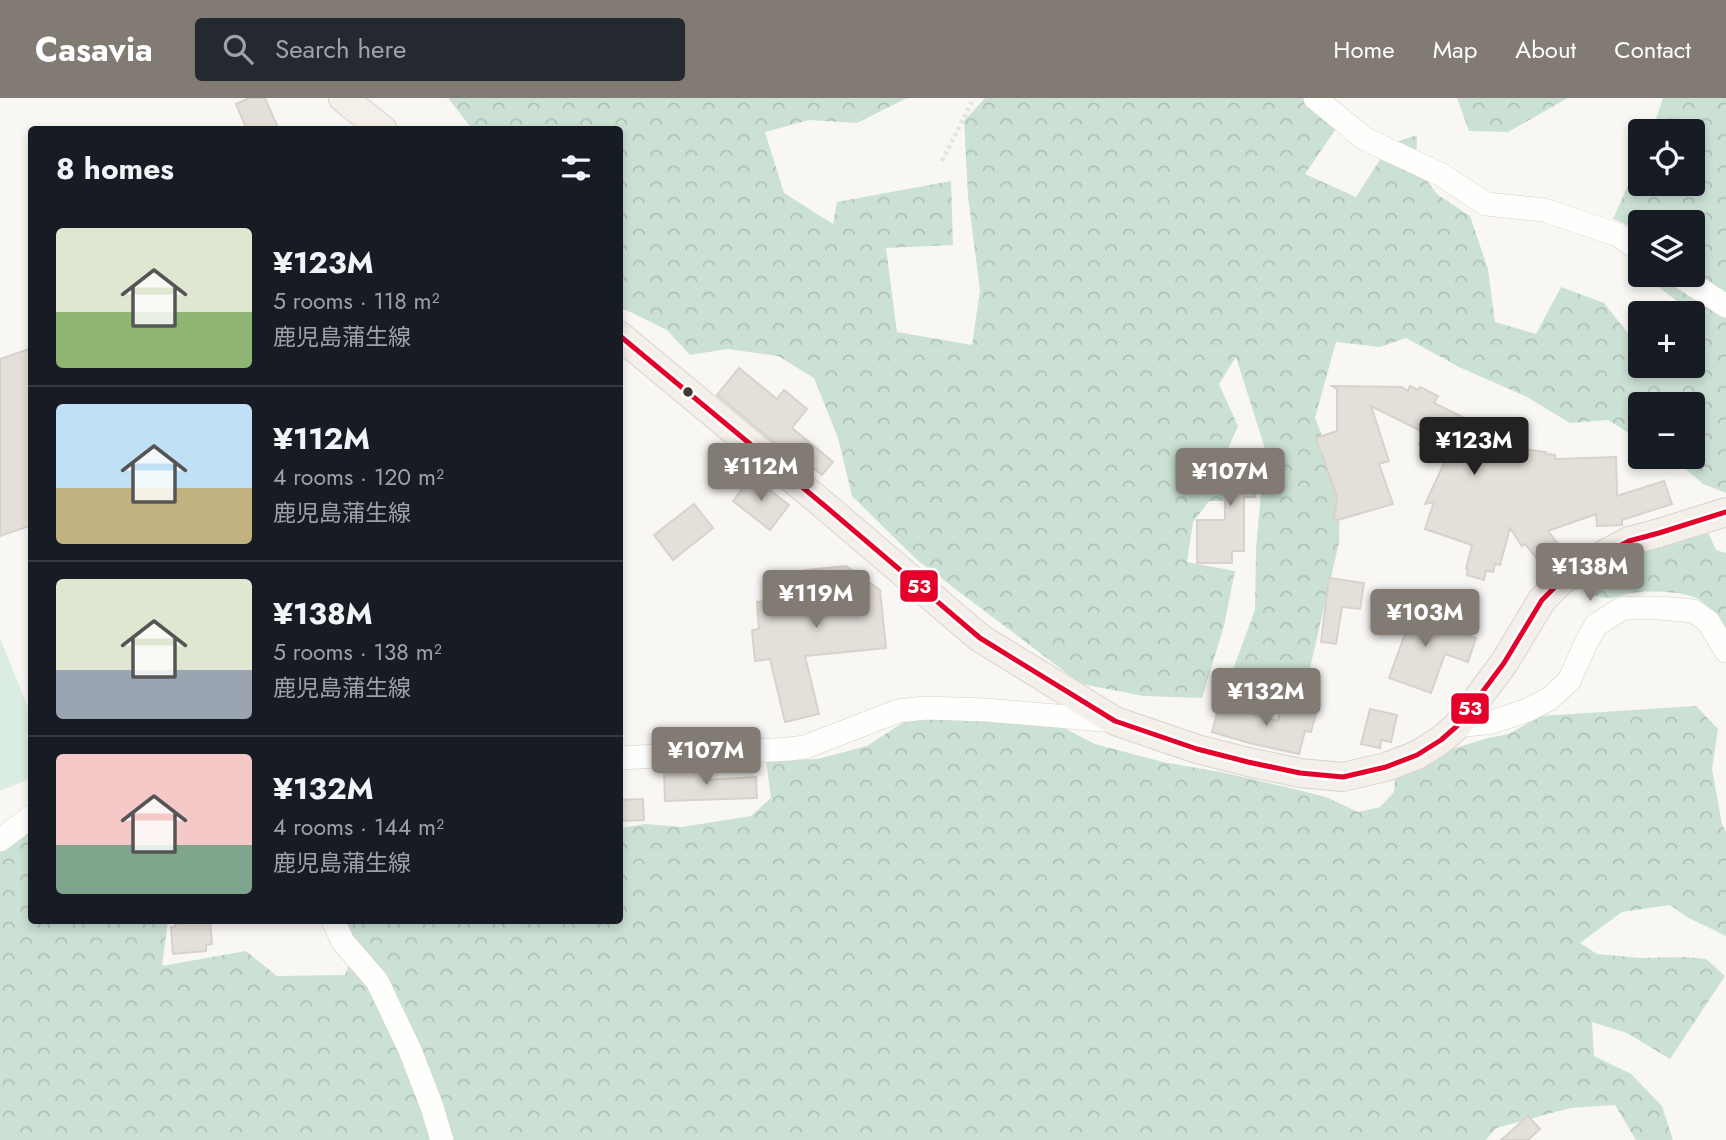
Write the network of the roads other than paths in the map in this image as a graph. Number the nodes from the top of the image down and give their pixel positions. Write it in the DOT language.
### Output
graph roads {
  1 [pos="342,98"];
  2 [pos="1315,98"];
  3 [pos="378,126"];
  4 [pos="1628,242"];
  5 [pos="1697,287"];
  6 [pos="1726,306"];
  7 [pos="623,338"];
  8 [pos="1726,512"];
  9 [pos="1726,651"];
  10 [pos="1115,721"];
  11 [pos="1457,726"];
  12 [pos="623,758"];
  13 [pos="28,819"];
  14 [pos="0,840"];
  15 [pos="335,924"];
  16 [pos="442,1140"];
  1 -- 3 [label="main road"];
  2 -- 4 [label="street"];
  5 -- 6 [label="street"];
  7 -- 10 [label="main road"];
  8 -- 11 [label="main road"];
  9 -- 11 [label="street"];
  10 -- 11 [label="main road"];
  10 -- 12 [label="street"];
  13 -- 14 [label="street"];
  15 -- 16 [label="street"];
}
